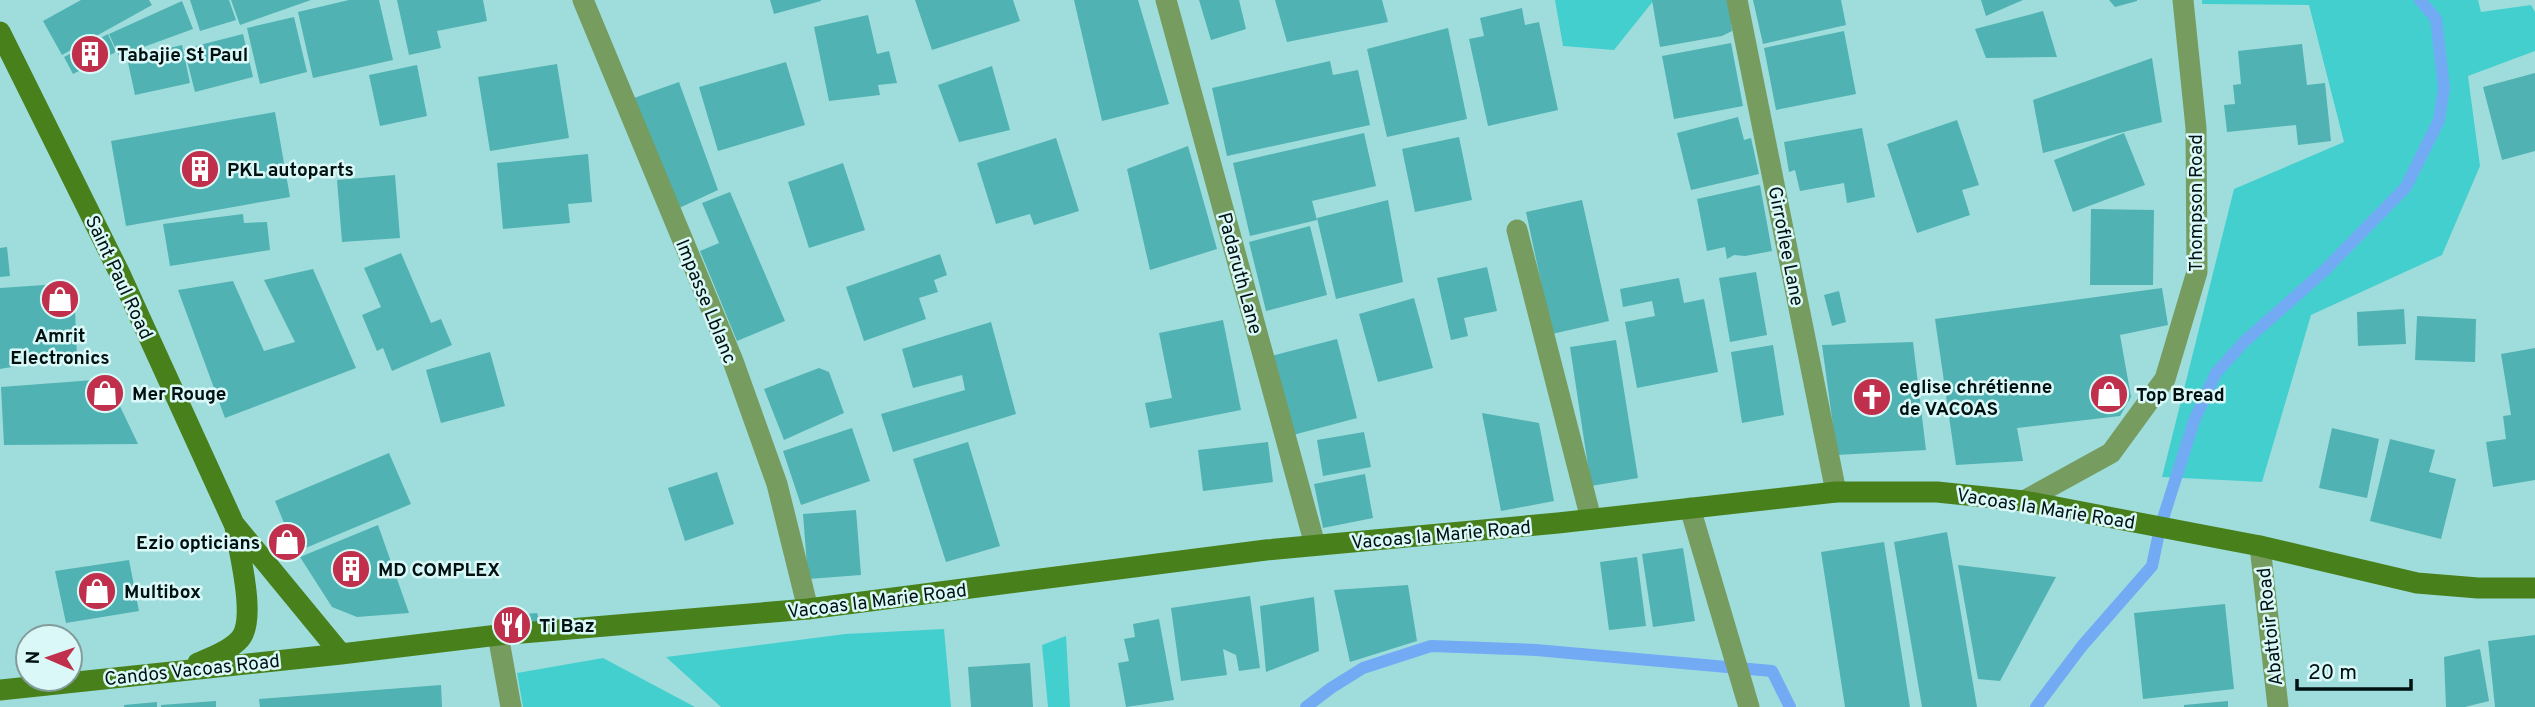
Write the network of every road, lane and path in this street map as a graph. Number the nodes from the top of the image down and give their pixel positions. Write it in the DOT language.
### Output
graph roads {
  1 [pos="583,0"];
  2 [pos="1167,0"];
  3 [pos="1738,0"];
  4 [pos="2183,0"];
  5 [pos="0,32"];
  6 [pos="1517,230"];
  7 [pos="1836,492"];
  8 [pos="2024,501"];
  9 [pos="1690,508"];
  10 [pos="1591,519"];
  11 [pos="234,524"];
  12 [pos="1315,545"];
  13 [pos="2260,546"];
  14 [pos="2535,587"];
  15 [pos="808,609"];
  16 [pos="498,635"];
  17 [pos="341,654"];
  18 [pos="186,669"];
  19 [pos="0,690"];
  20 [pos="1748,705"];
  21 [pos="511,707"];
  22 [pos="2278,707"];
  1 -- 15 [label="street, Impasse Lblanc"];
  2 -- 12 [label="street, Padaruth Lane"];
  3 -- 7 [label="street, Girroflee Lane"];
  4 -- 8 [label="street, Thompson Road"];
  5 -- 11 [label="main road, Saint Paul Road"];
  6 -- 10 [label="street"];
  7 -- 8 [label="main road, Vacoas la Marie Road"];
  7 -- 9 [label="main road, Vacoas la Marie Road"];
  8 -- 13 [label="main road, Vacoas la Marie Road"];
  9 -- 10 [label="main road, Vacoas la Marie Road"];
  9 -- 20 [label="street"];
  10 -- 12 [label="main road, Vacoas la Marie Road"];
  11 -- 17 [label="main road, Saint Paul Road"];
  11 -- 18 [label="main road, Saint Paul Road"];
  12 -- 15 [label="main road, Vacoas la Marie Road"];
  13 -- 14 [label="main road, Vacoas la Marie Road"];
  13 -- 22 [label="street, Abattoir Road"];
  15 -- 16 [label="main road, Vacoas la Marie Road"];
  16 -- 17 [label="main road, Vacoas la Marie Road"];
  16 -- 21 [label="street"];
  17 -- 18 [label="main road, Candos Vacoas Road"];
  18 -- 19 [label="main road, Candos Vacoas Road"];
}
